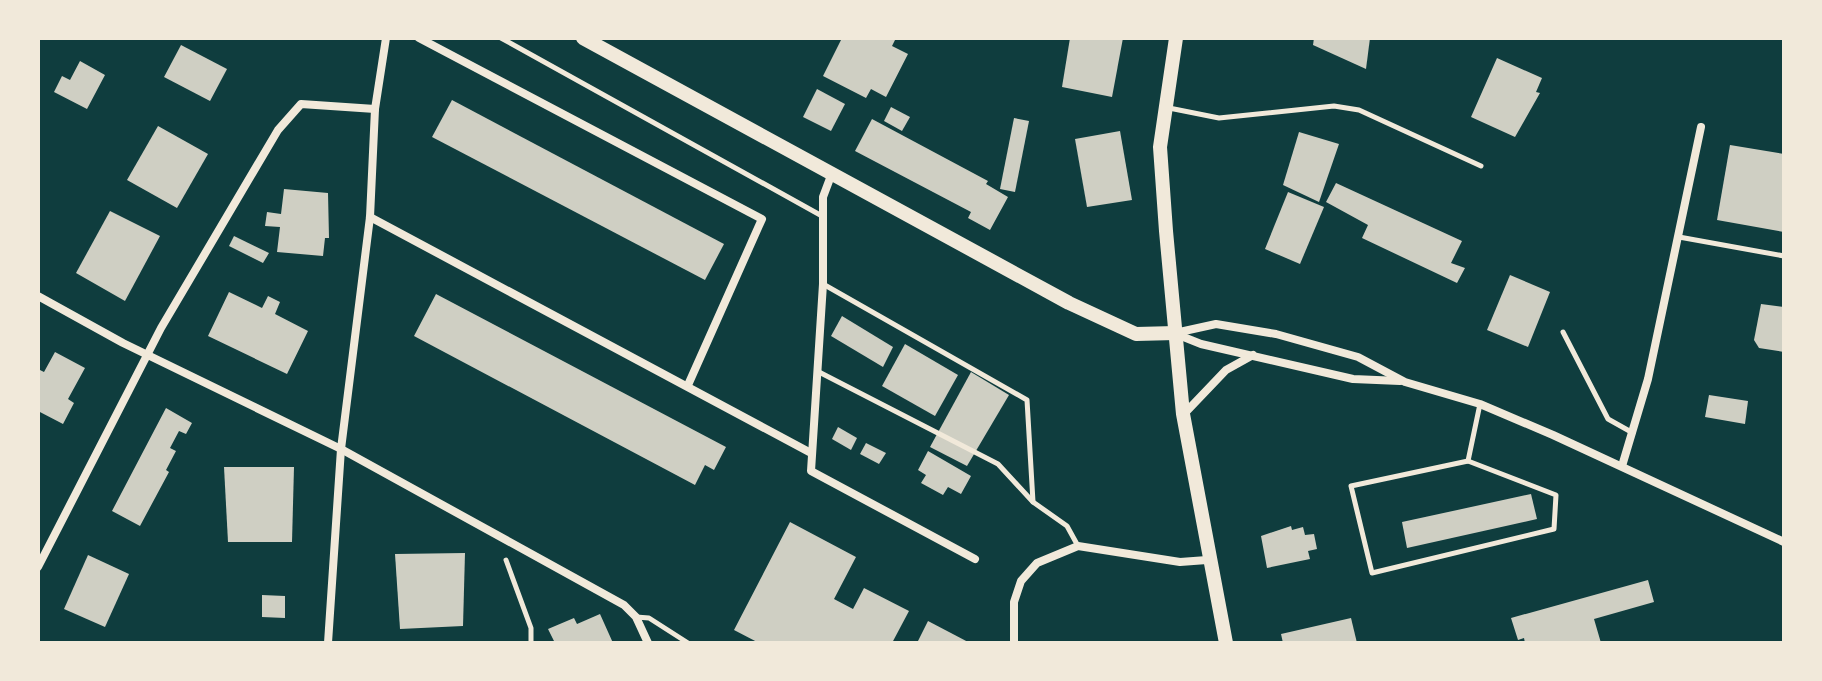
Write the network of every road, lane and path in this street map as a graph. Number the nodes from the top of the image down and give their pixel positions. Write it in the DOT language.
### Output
graph roads {
  1 [pos="386,38"];
  2 [pos="419,38"];
  3 [pos="501,38"];
  4 [pos="583,38"];
  5 [pos="1176,38"];
  6 [pos="1164,107"];
  7 [pos="375,109"];
  8 [pos="1701,127"];
  9 [pos="1481,166"];
  10 [pos="832,173"];
  11 [pos="823,216"];
  12 [pos="370,217"];
  13 [pos="1678,236"];
  14 [pos="1784,256"];
  15 [pos="823,284"];
  16 [pos="38,296"];
  17 [pos="1563,332"];
  18 [pos="1175,333"];
  19 [pos="148,355"];
  20 [pos="1253,355"];
  21 [pos="816,371"];
  22 [pos="1405,382"];
  23 [pos="688,385"];
  24 [pos="1480,404"];
  25 [pos="1183,414"];
  26 [pos="1634,433"];
  27 [pos="341,449"];
  28 [pos="811,453"];
  29 [pos="1468,461"];
  30 [pos="1622,466"];
  31 [pos="1033,502"];
  32 [pos="497,536"];
  33 [pos="1784,542"];
  34 [pos="1078,546"];
  35 [pos="975,559"];
  36 [pos="1207,560"];
  37 [pos="38,567"];
  38 [pos="636,617"];
  39 [pos="328,643"];
  40 [pos="531,643"];
  41 [pos="648,643"];
  42 [pos="688,643"];
  43 [pos="1014,643"];
  44 [pos="1226,643"];
  1 -- 7 [label="street"];
  2 -- 23 [label="street"];
  3 -- 11 [label="lane"];
  4 -- 10 [label="street"];
  5 -- 6 [label="street"];
  6 -- 9 [label="lane"];
  6 -- 18 [label="street"];
  7 -- 12 [label="street"];
  7 -- 19 [label="street"];
  8 -- 13 [label="street"];
  10 -- 11 [label="street"];
  10 -- 18 [label="street"];
  11 -- 15 [label="street"];
  12 -- 23 [label="street"];
  12 -- 27 [label="street"];
  13 -- 14 [label="lane"];
  13 -- 26 [label="street"];
  15 -- 21 [label="street"];
  15 -- 31 [label="lane"];
  16 -- 19 [label="street"];
  17 -- 26 [label="lane"];
  18 -- 20 [label="street"];
  18 -- 22 [label="street"];
  18 -- 25 [label="street"];
  19 -- 27 [label="street"];
  19 -- 37 [label="street"];
  20 -- 22 [label="street"];
  20 -- 25 [label="street"];
  21 -- 28 [label="street"];
  21 -- 31 [label="lane"];
  22 -- 24 [label="street"];
  23 -- 28 [label="street"];
  24 -- 29 [label="lane"];
  24 -- 30 [label="street"];
  25 -- 36 [label="street"];
  26 -- 30 [label="street"];
  27 -- 32 [label="street"];
  27 -- 39 [label="street"];
  28 -- 35 [label="street"];
  29 -- 29 [label="lane"];
  30 -- 33 [label="street"];
  31 -- 34 [label="lane"];
  32 -- 38 [label="street"];
  32 -- 40 [label="path"];
  34 -- 36 [label="street"];
  34 -- 43 [label="street"];
  36 -- 44 [label="street"];
  38 -- 41 [label="street"];
  38 -- 42 [label="lane"];
}
